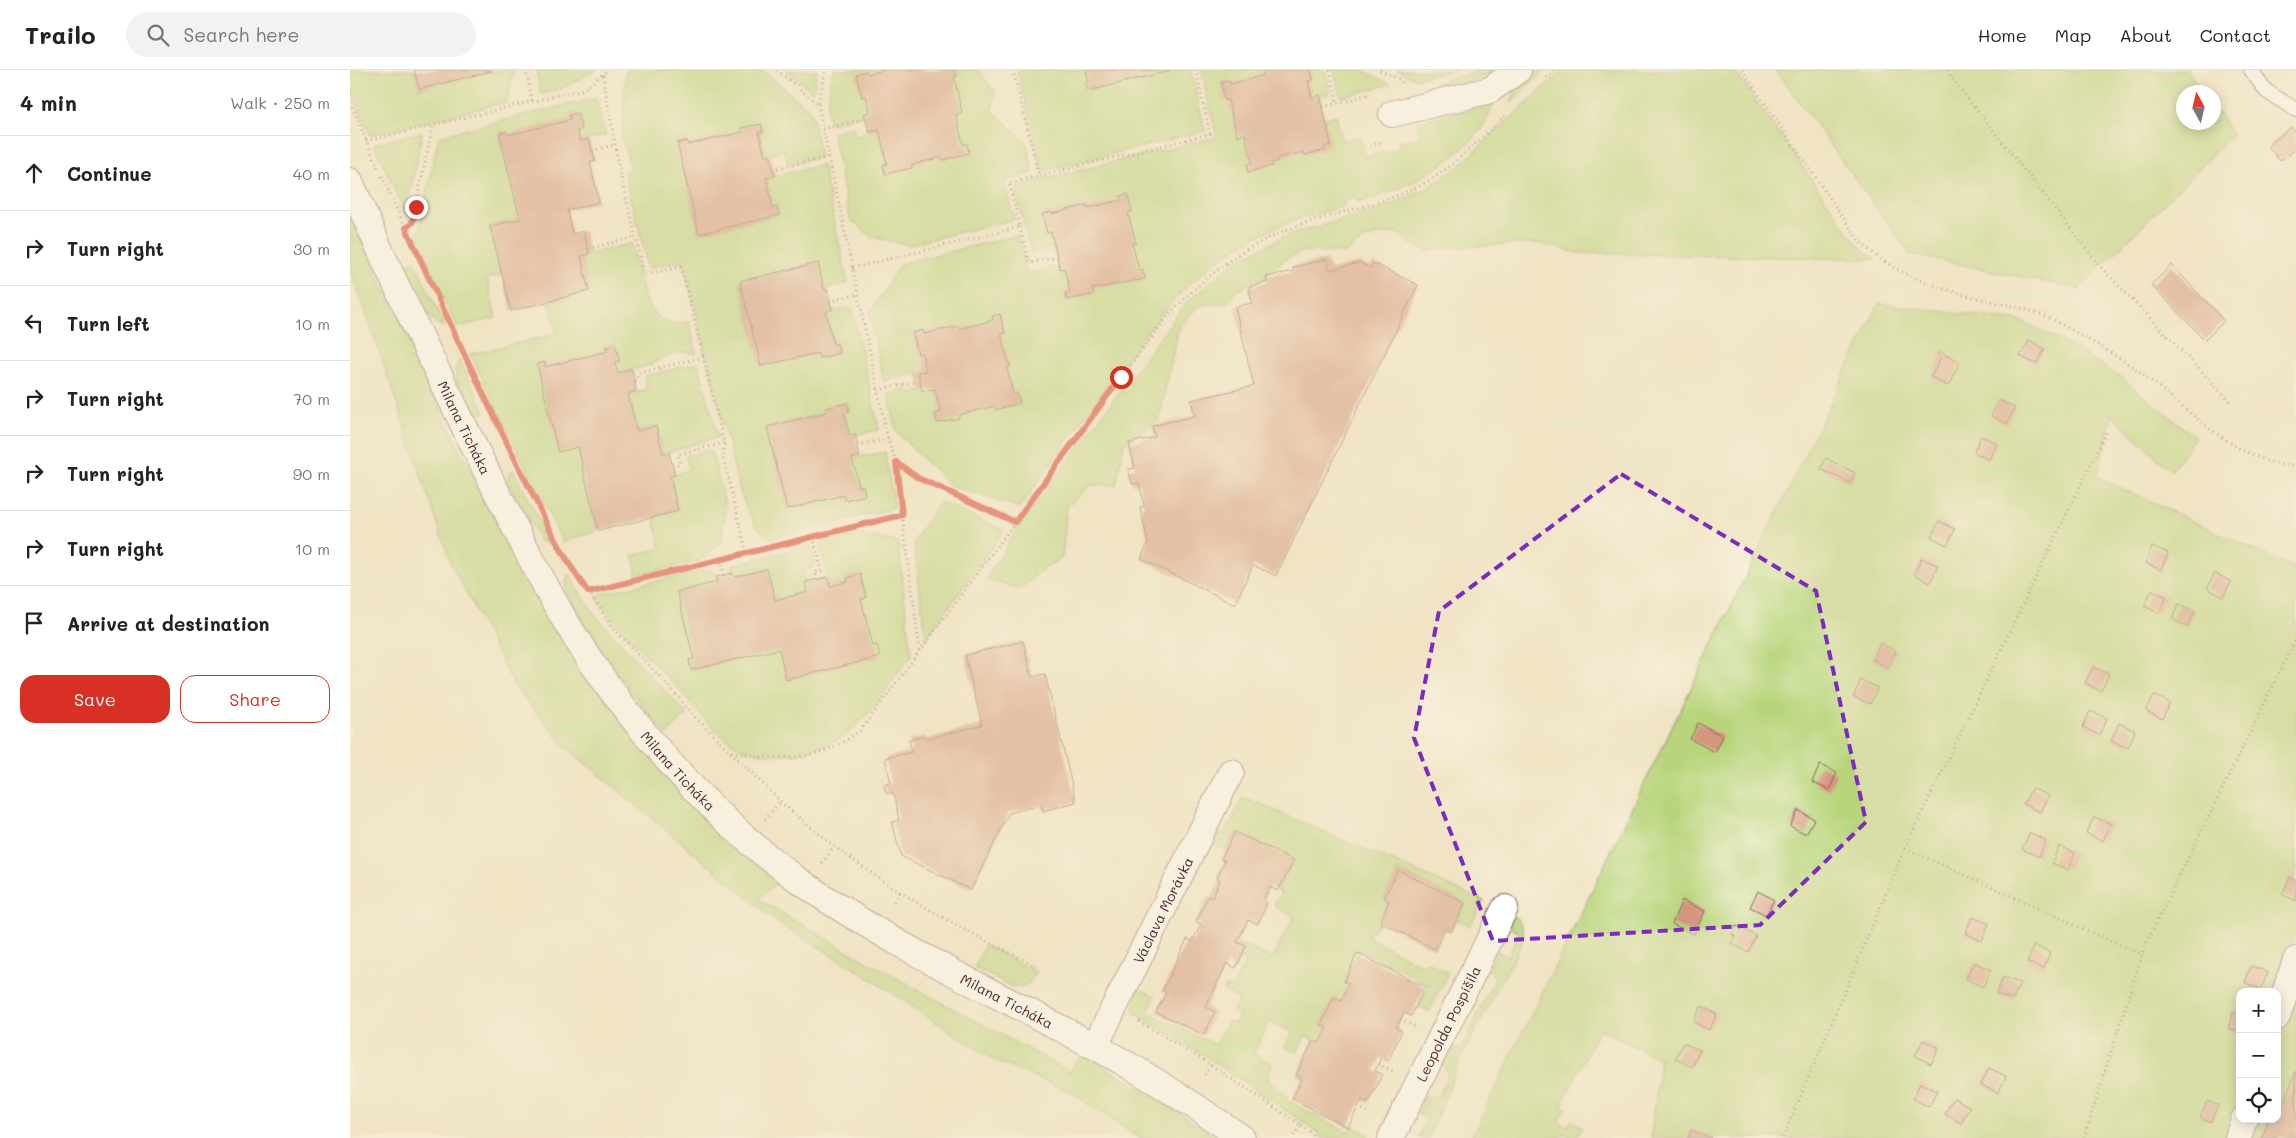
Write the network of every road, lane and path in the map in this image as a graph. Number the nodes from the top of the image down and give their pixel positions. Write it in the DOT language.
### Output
graph roads {
  1 [pos="526,70"];
  2 [pos="608,70"];
  3 [pos="777,70"];
  4 [pos="826,70"];
  5 [pos="1013,70"];
  6 [pos="1196,70"];
  7 [pos="1330,70"];
  8 [pos="1380,70"];
  9 [pos="1518,70"];
  10 [pos="1555,70"];
  11 [pos="1742,70"];
  12 [pos="1948,70"];
  13 [pos="2252,70"];
  14 [pos="603,74"];
  15 [pos="1541,83"];
  16 [pos="1402,86"];
  17 [pos="1374,93"];
  18 [pos="350,102"];
  19 [pos="532,102"];
  20 [pos="1338,103"];
  21 [pos="818,104"];
  22 [pos="1322,107"];
  23 [pos="1512,110"];
  24 [pos="2296,110"];
  25 [pos="1392,114"];
  26 [pos="865,119"];
  27 [pos="433,125"];
  28 [pos="823,129"];
  29 [pos="366,141"];
  30 [pos="614,145"];
  31 [pos="592,151"];
  32 [pos="829,158"];
  33 [pos="773,169"];
  34 [pos="1039,176"];
  35 [pos="350,181"];
  36 [pos="1020,227"];
  37 [pos="406,228"];
  38 [pos="635,237"];
  39 [pos="588,249"];
  40 [pos="1057,257"];
  41 [pos="852,268"];
  42 [pos="858,294"];
  43 [pos="830,300"];
  44 [pos="462,351"];
  45 [pos="703,357"];
  46 [pos="634,380"];
  47 [pos="914,382"];
  48 [pos="878,390"];
  49 [pos="2232,403"];
  50 [pos="500,429"];
  51 [pos="2107,430"];
  52 [pos="888,439"];
  53 [pos="724,443"];
  54 [pos="858,445"];
  55 [pos="896,462"];
  56 [pos="672,465"];
  57 [pos="2296,466"];
  58 [pos="540,508"];
  59 [pos="902,515"];
  60 [pos="1015,522"];
  61 [pos="813,536"];
  62 [pos="747,553"];
  63 [pos="721,561"];
  64 [pos="569,564"];
  65 [pos="724,575"];
  66 [pos="817,580"];
  67 [pos="588,592"];
  68 [pos="2296,638"];
  69 [pos="920,651"];
  70 [pos="730,752"];
  71 [pos="1231,772"];
  72 [pos="781,801"];
  73 [pos="762,822"];
  74 [pos="1905,848"];
  75 [pos="1505,908"];
  76 [pos="2142,955"];
  77 [pos="2296,960"];
  78 [pos="1038,967"];
  79 [pos="2281,1005"];
  80 [pos="1131,1016"];
  81 [pos="1400,1019"];
  82 [pos="1423,1031"];
  83 [pos="1095,1046"];
  84 [pos="1378,1064"];
  85 [pos="1211,1065"];
  86 [pos="1402,1075"];
  87 [pos="1199,1084"];
  88 [pos="2243,1123"];
  89 [pos="1300,1125"];
  90 [pos="1242,1138"];
  91 [pos="1292,1138"];
  92 [pos="1317,1138"];
  93 [pos="1390,1138"];
  94 [pos="1784,1138"];
  95 [pos="2084,1138"];
  96 [pos="2238,1138"];
  1 -- 19 [label="path"];
  2 -- 14 [label="path"];
  3 -- 21 [label="path"];
  4 -- 21 [label="path"];
  5 -- 34 [label="path"];
  6 -- 34 [label="path"];
  7 -- 20 [label="path"];
  8 -- 16 [label="path"];
  9 -- 25 [label="street"];
  10 -- 15 [label="path"];
  11 -- 57 [label="path"];
  12 -- 49 [label="path"];
  13 -- 24 [label="lane"];
  14 -- 19 [label="path"];
  14 -- 30 [label="path"];
  17 -- 20 [label="path"];
  18 -- 29 [label="path"];
  19 -- 27 [label="path"];
  20 -- 22 [label="path"];
  21 -- 28 [label="path"];
  23 -- 60 [label="path"];
  26 -- 28 [label="path"];
  27 -- 29 [label="path"];
  27 -- 37 [label="path"];
  28 -- 32 [label="path"];
  29 -- 37 [label="path"];
  30 -- 31 [label="path"];
  30 -- 38 [label="path"];
  32 -- 33 [label="path"];
  32 -- 41 [label="path"];
  34 -- 36 [label="path"];
  35 -- 83 [label="street, Milana Ticháka"];
  36 -- 40 [label="path"];
  36 -- 41 [label="path"];
  37 -- 44 [label="path"];
  38 -- 39 [label="path"];
  38 -- 45 [label="path"];
  41 -- 42 [label="path"];
  42 -- 43 [label="path"];
  42 -- 48 [label="path"];
  45 -- 46 [label="path"];
  45 -- 53 [label="path"];
  47 -- 48 [label="path"];
  48 -- 52 [label="path"];
  50 -- 58 [label="path"];
  51 -- 74 [label="path"];
  52 -- 54 [label="path"];
  52 -- 55 [label="path"];
  53 -- 56 [label="path"];
  53 -- 62 [label="path"];
  55 -- 59 [label="path"];
  55 -- 60 [label="path"];
  59 -- 61 [label="path"];
  59 -- 69 [label="path"];
  60 -- 69 [label="path"];
  61 -- 62 [label="path"];
  61 -- 66 [label="path"];
  62 -- 63 [label="path"];
  63 -- 65 [label="path"];
  63 -- 67 [label="path"];
  64 -- 67 [label="path"];
  67 -- 70 [label="path"];
  68 -- 76 [label="path"];
  69 -- 70 [label="path"];
  70 -- 72 [label="path"];
  71 -- 83 [label="street, Václava Morávka"];
  72 -- 73 [label="path"];
  72 -- 78 [label="path"];
  74 -- 76 [label="path"];
  74 -- 94 [label="path"];
  75 -- 93 [label="street, Leopolda Pospíšila"];
  76 -- 95 [label="path"];
  77 -- 79 [label="street"];
  80 -- 85 [label="path"];
  81 -- 82 [label="path"];
  83 -- 90 [label="street, Milana Ticháka"];
  84 -- 86 [label="path"];
  85 -- 87 [label="path"];
  85 -- 89 [label="path"];
  88 -- 96 [label="street"];
  89 -- 91 [label="path"];
  89 -- 92 [label="path"];
}
